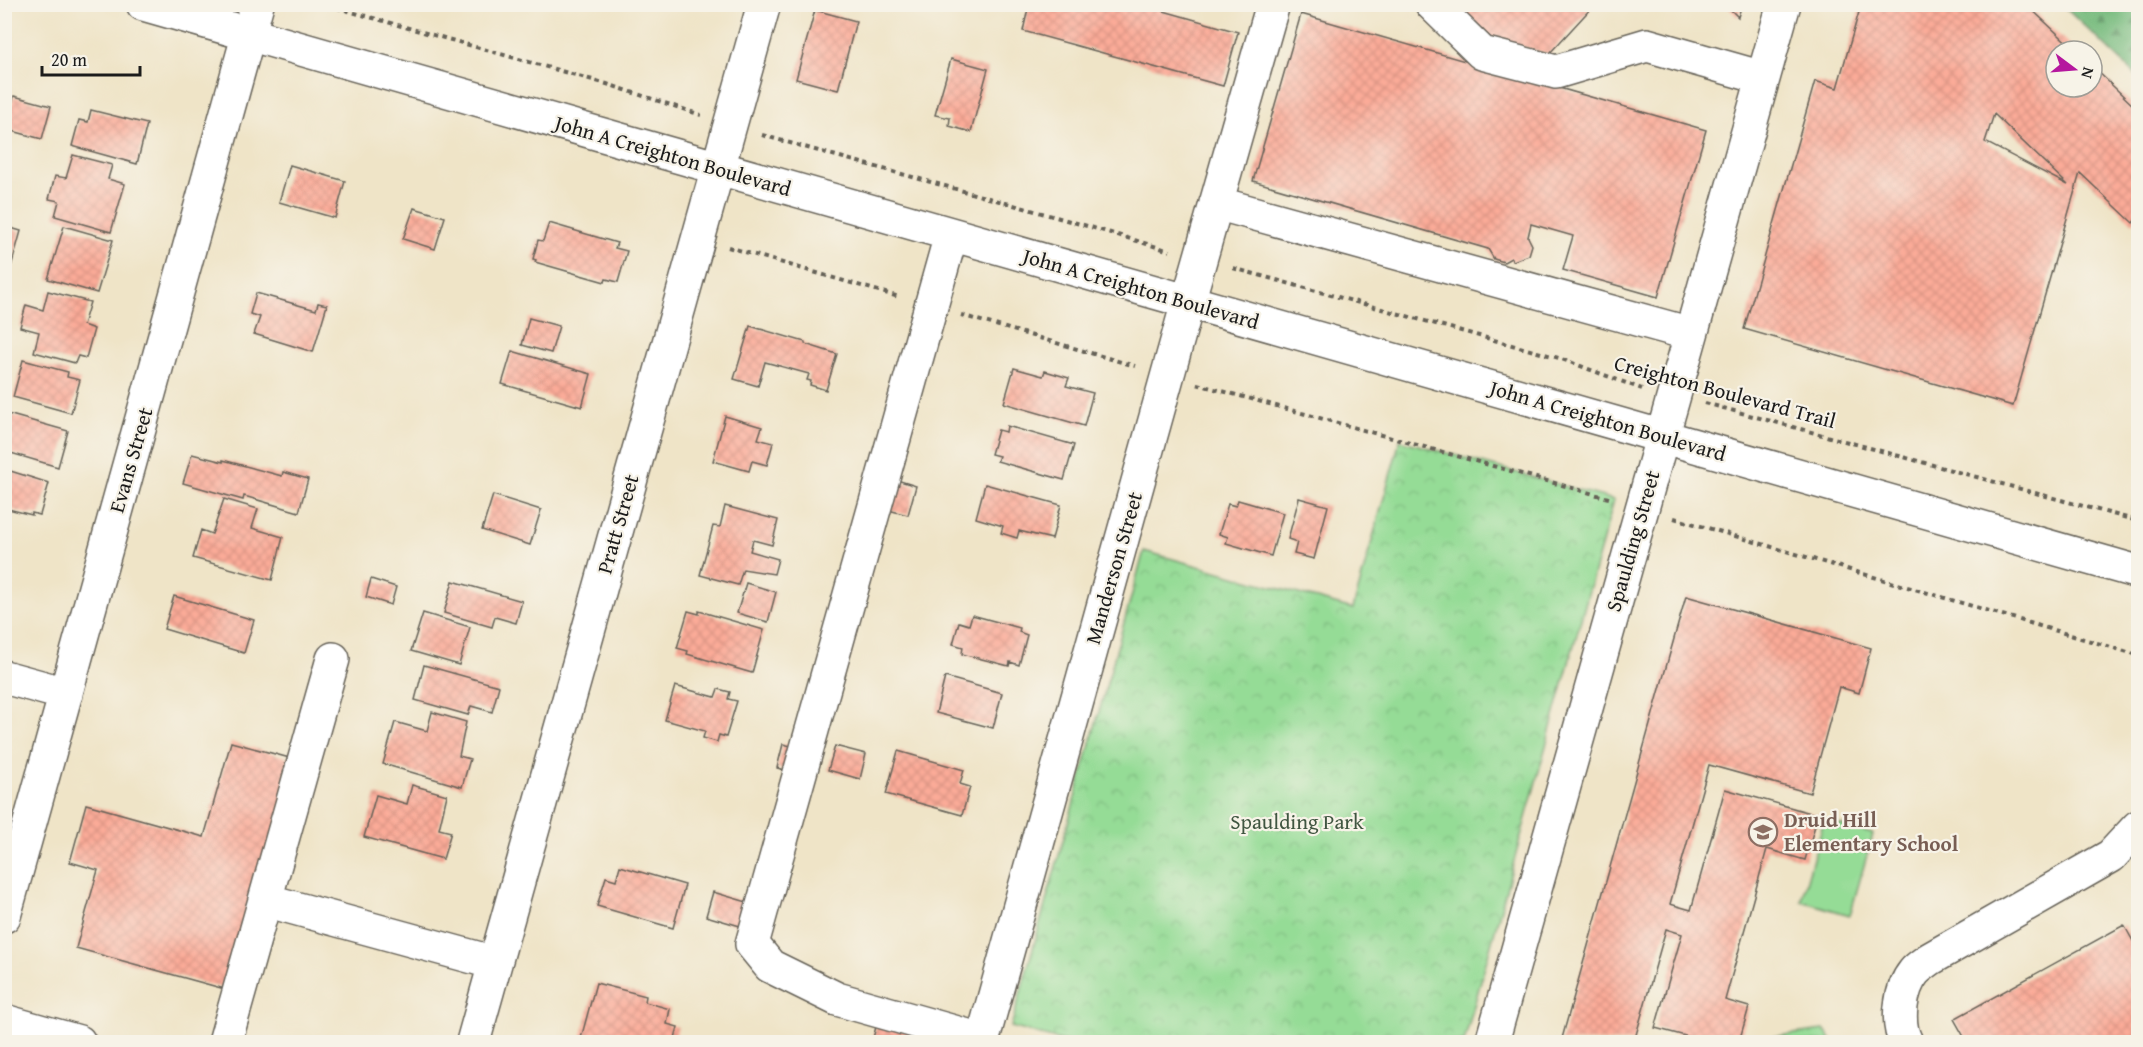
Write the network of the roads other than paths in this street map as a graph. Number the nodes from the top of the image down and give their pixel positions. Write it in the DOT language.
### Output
graph roads {
  1 [pos="143,4"];
  2 [pos="764,4"];
  3 [pos="1273,4"];
  4 [pos="1432,4"];
  5 [pos="1784,4"];
  6 [pos="253,19"];
  7 [pos="1763,78"];
  8 [pos="718,168"];
  9 [pos="1216,203"];
  10 [pos="951,235"];
  11 [pos="1188,302"];
  12 [pos="1691,334"];
  13 [pos="1662,437"];
  14 [pos="2139,572"];
  15 [pos="333,660"];
  16 [pos="4,678"];
  17 [pos="66,694"];
  18 [pos="2139,827"];
  19 [pos="265,900"];
  20 [pos="4,916"];
  21 [pos="495,963"];
  22 [pos="4,1021"];
  23 [pos="982,1041"];
  24 [pos="79,1042"];
  25 [pos="225,1042"];
  26 [pos="473,1042"];
  27 [pos="1492,1042"];
  28 [pos="1906,1042"];
  1 -- 6 [label="street, John A Creighton Boulevard"];
  2 -- 8 [label="street, Pratt Street"];
  3 -- 9 [label="street, Manderson Street"];
  4 -- 7 [label="street"];
  5 -- 7 [label="street, Spaulding Street"];
  6 -- 8 [label="street, John A Creighton Boulevard"];
  6 -- 17 [label="street, Evans Street"];
  7 -- 12 [label="street, Spaulding Street"];
  8 -- 10 [label="street, John A Creighton Boulevard"];
  8 -- 21 [label="street, Pratt Street"];
  9 -- 11 [label="street, Manderson Street"];
  9 -- 12 [label="street"];
  10 -- 11 [label="street, John A Creighton Boulevard"];
  10 -- 23 [label="street"];
  11 -- 13 [label="street, John A Creighton Boulevard"];
  11 -- 23 [label="street, Manderson Street"];
  12 -- 13 [label="street, Spaulding Street"];
  13 -- 14 [label="street, John A Creighton Boulevard"];
  13 -- 27 [label="street, Spaulding Street"];
  15 -- 19 [label="street"];
  16 -- 17 [label="street"];
  17 -- 20 [label="street, Evans Street"];
  18 -- 28 [label="street"];
  19 -- 21 [label="street"];
  19 -- 25 [label="street"];
  21 -- 26 [label="street, Pratt Street"];
  22 -- 24 [label="street"];
}
